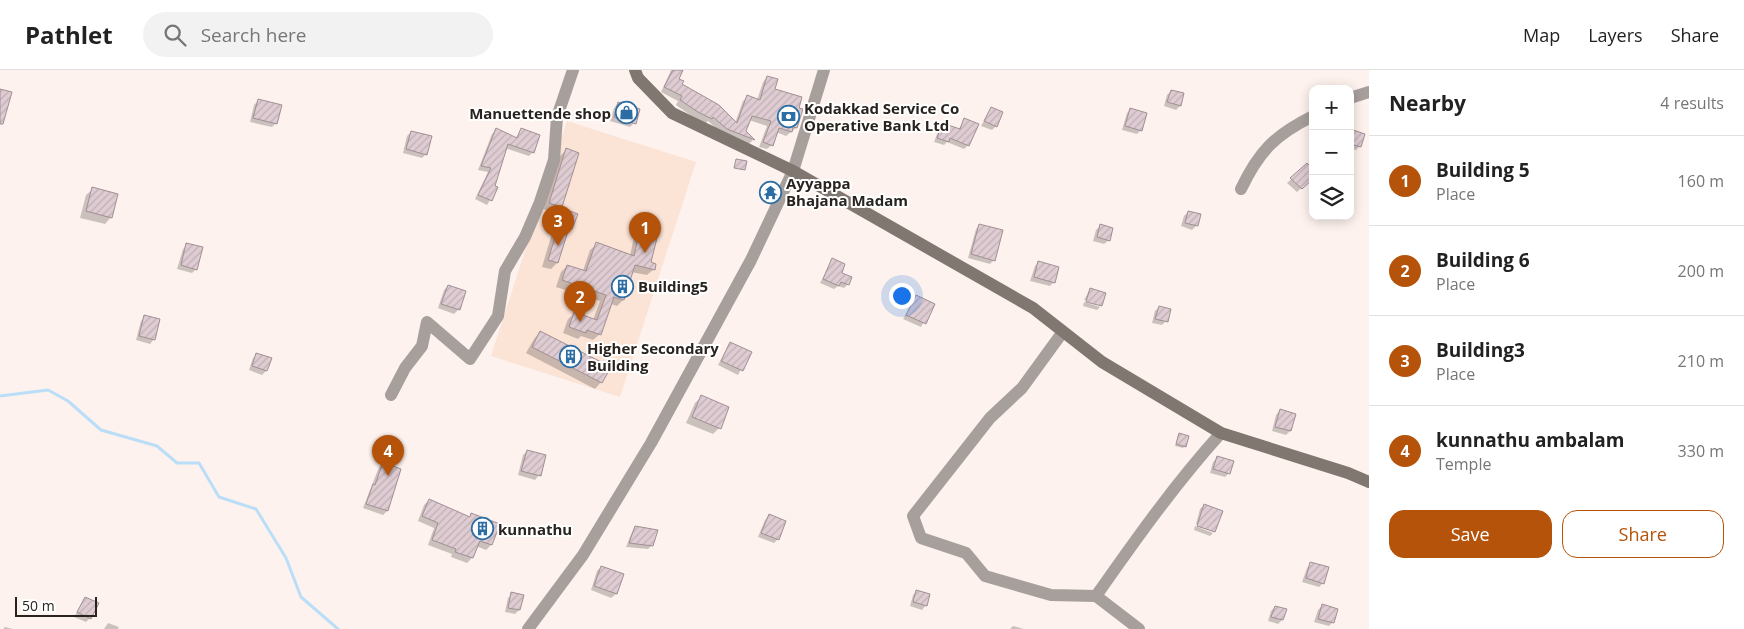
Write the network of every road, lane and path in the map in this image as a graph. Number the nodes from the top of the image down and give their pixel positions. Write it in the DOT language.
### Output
graph roads {
  1 [pos="573,70"];
  2 [pos="635,70"];
  3 [pos="824,70"];
  4 [pos="1369,92"];
  5 [pos="1354,97"];
  6 [pos="1309,118"];
  7 [pos="793,171"];
  8 [pos="1241,189"];
  9 [pos="1062,333"];
  10 [pos="390,395"];
  11 [pos="1222,433"];
  12 [pos="1369,482"];
  13 [pos="1096,596"];
  14 [pos="528,629"];
  15 [pos="1139,629"];
  1 -- 10 [label="street"];
  2 -- 7 [label="main road"];
  3 -- 7 [label="street"];
  4 -- 5 [label="street"];
  6 -- 8 [label="street"];
  7 -- 9 [label="main road"];
  7 -- 14 [label="street"];
  9 -- 11 [label="main road"];
  9 -- 13 [label="street"];
  11 -- 12 [label="main road"];
  11 -- 13 [label="street"];
  13 -- 15 [label="street"];
}
